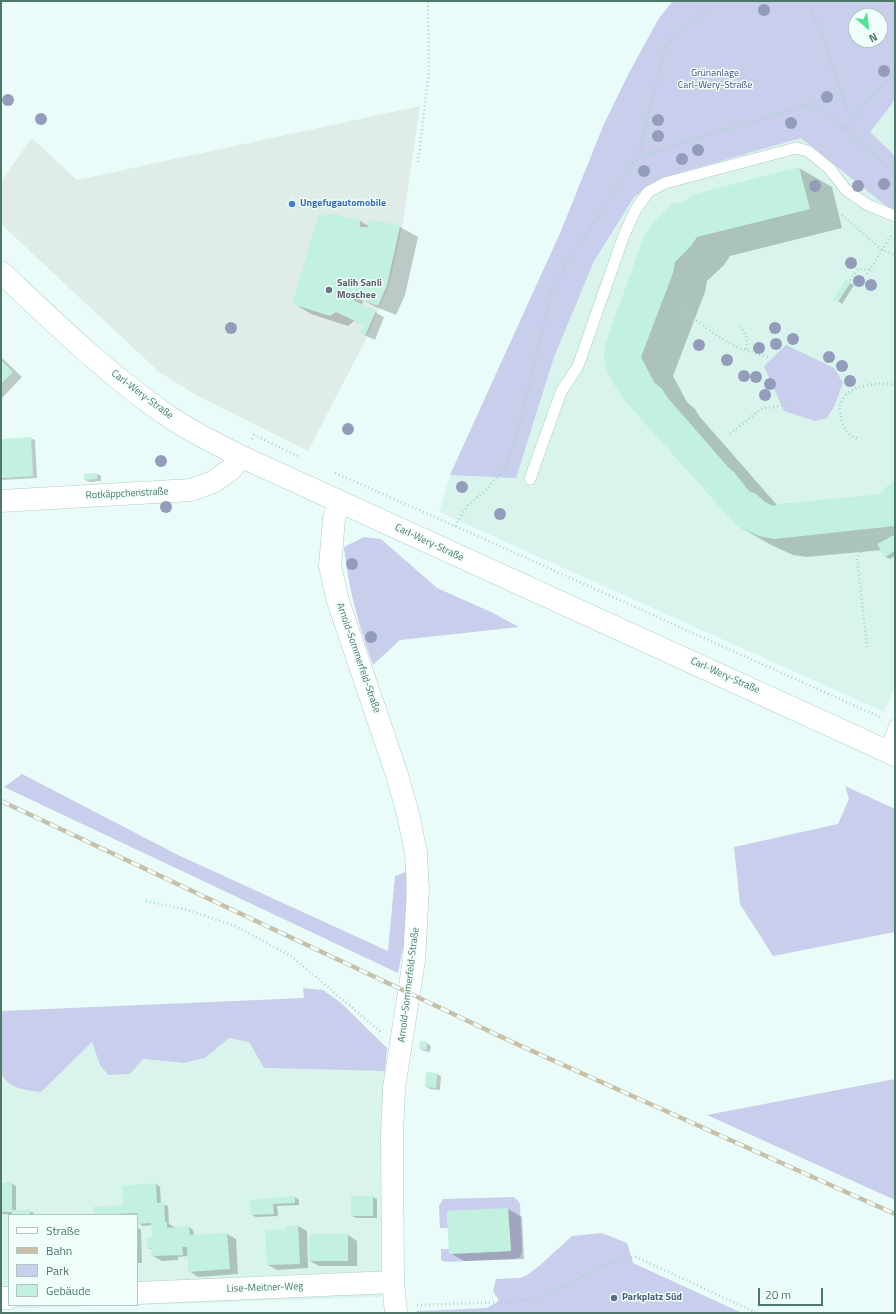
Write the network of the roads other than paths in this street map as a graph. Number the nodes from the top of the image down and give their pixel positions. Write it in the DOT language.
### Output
graph roads {
  1 [pos="895,216"];
  2 [pos="1,272"];
  3 [pos="242,457"];
  4 [pos="530,479"];
  5 [pos="1,501"];
  6 [pos="339,501"];
  7 [pos="891,723"];
  8 [pos="890,753"];
  9 [pos="393,1282"];
  10 [pos="138,1293"];
  11 [pos="405,1309"];
  1 -- 4 [label="lane"];
  2 -- 3 [label="street, Carl-Wery-Straße"];
  3 -- 5 [label="street, Rotkäppchenstraße"];
  3 -- 6 [label="street, Carl-Wery-Straße"];
  6 -- 8 [label="street, Carl-Wery-Straße"];
  6 -- 9 [label="street, Arnold-Sommerfeld-Straße"];
  7 -- 8 [label="lane"];
  9 -- 10 [label="street, Lise-Meitner-Weg"];
  9 -- 11 [label="street, Arnold-Sommerfeld-Straße"];
}
